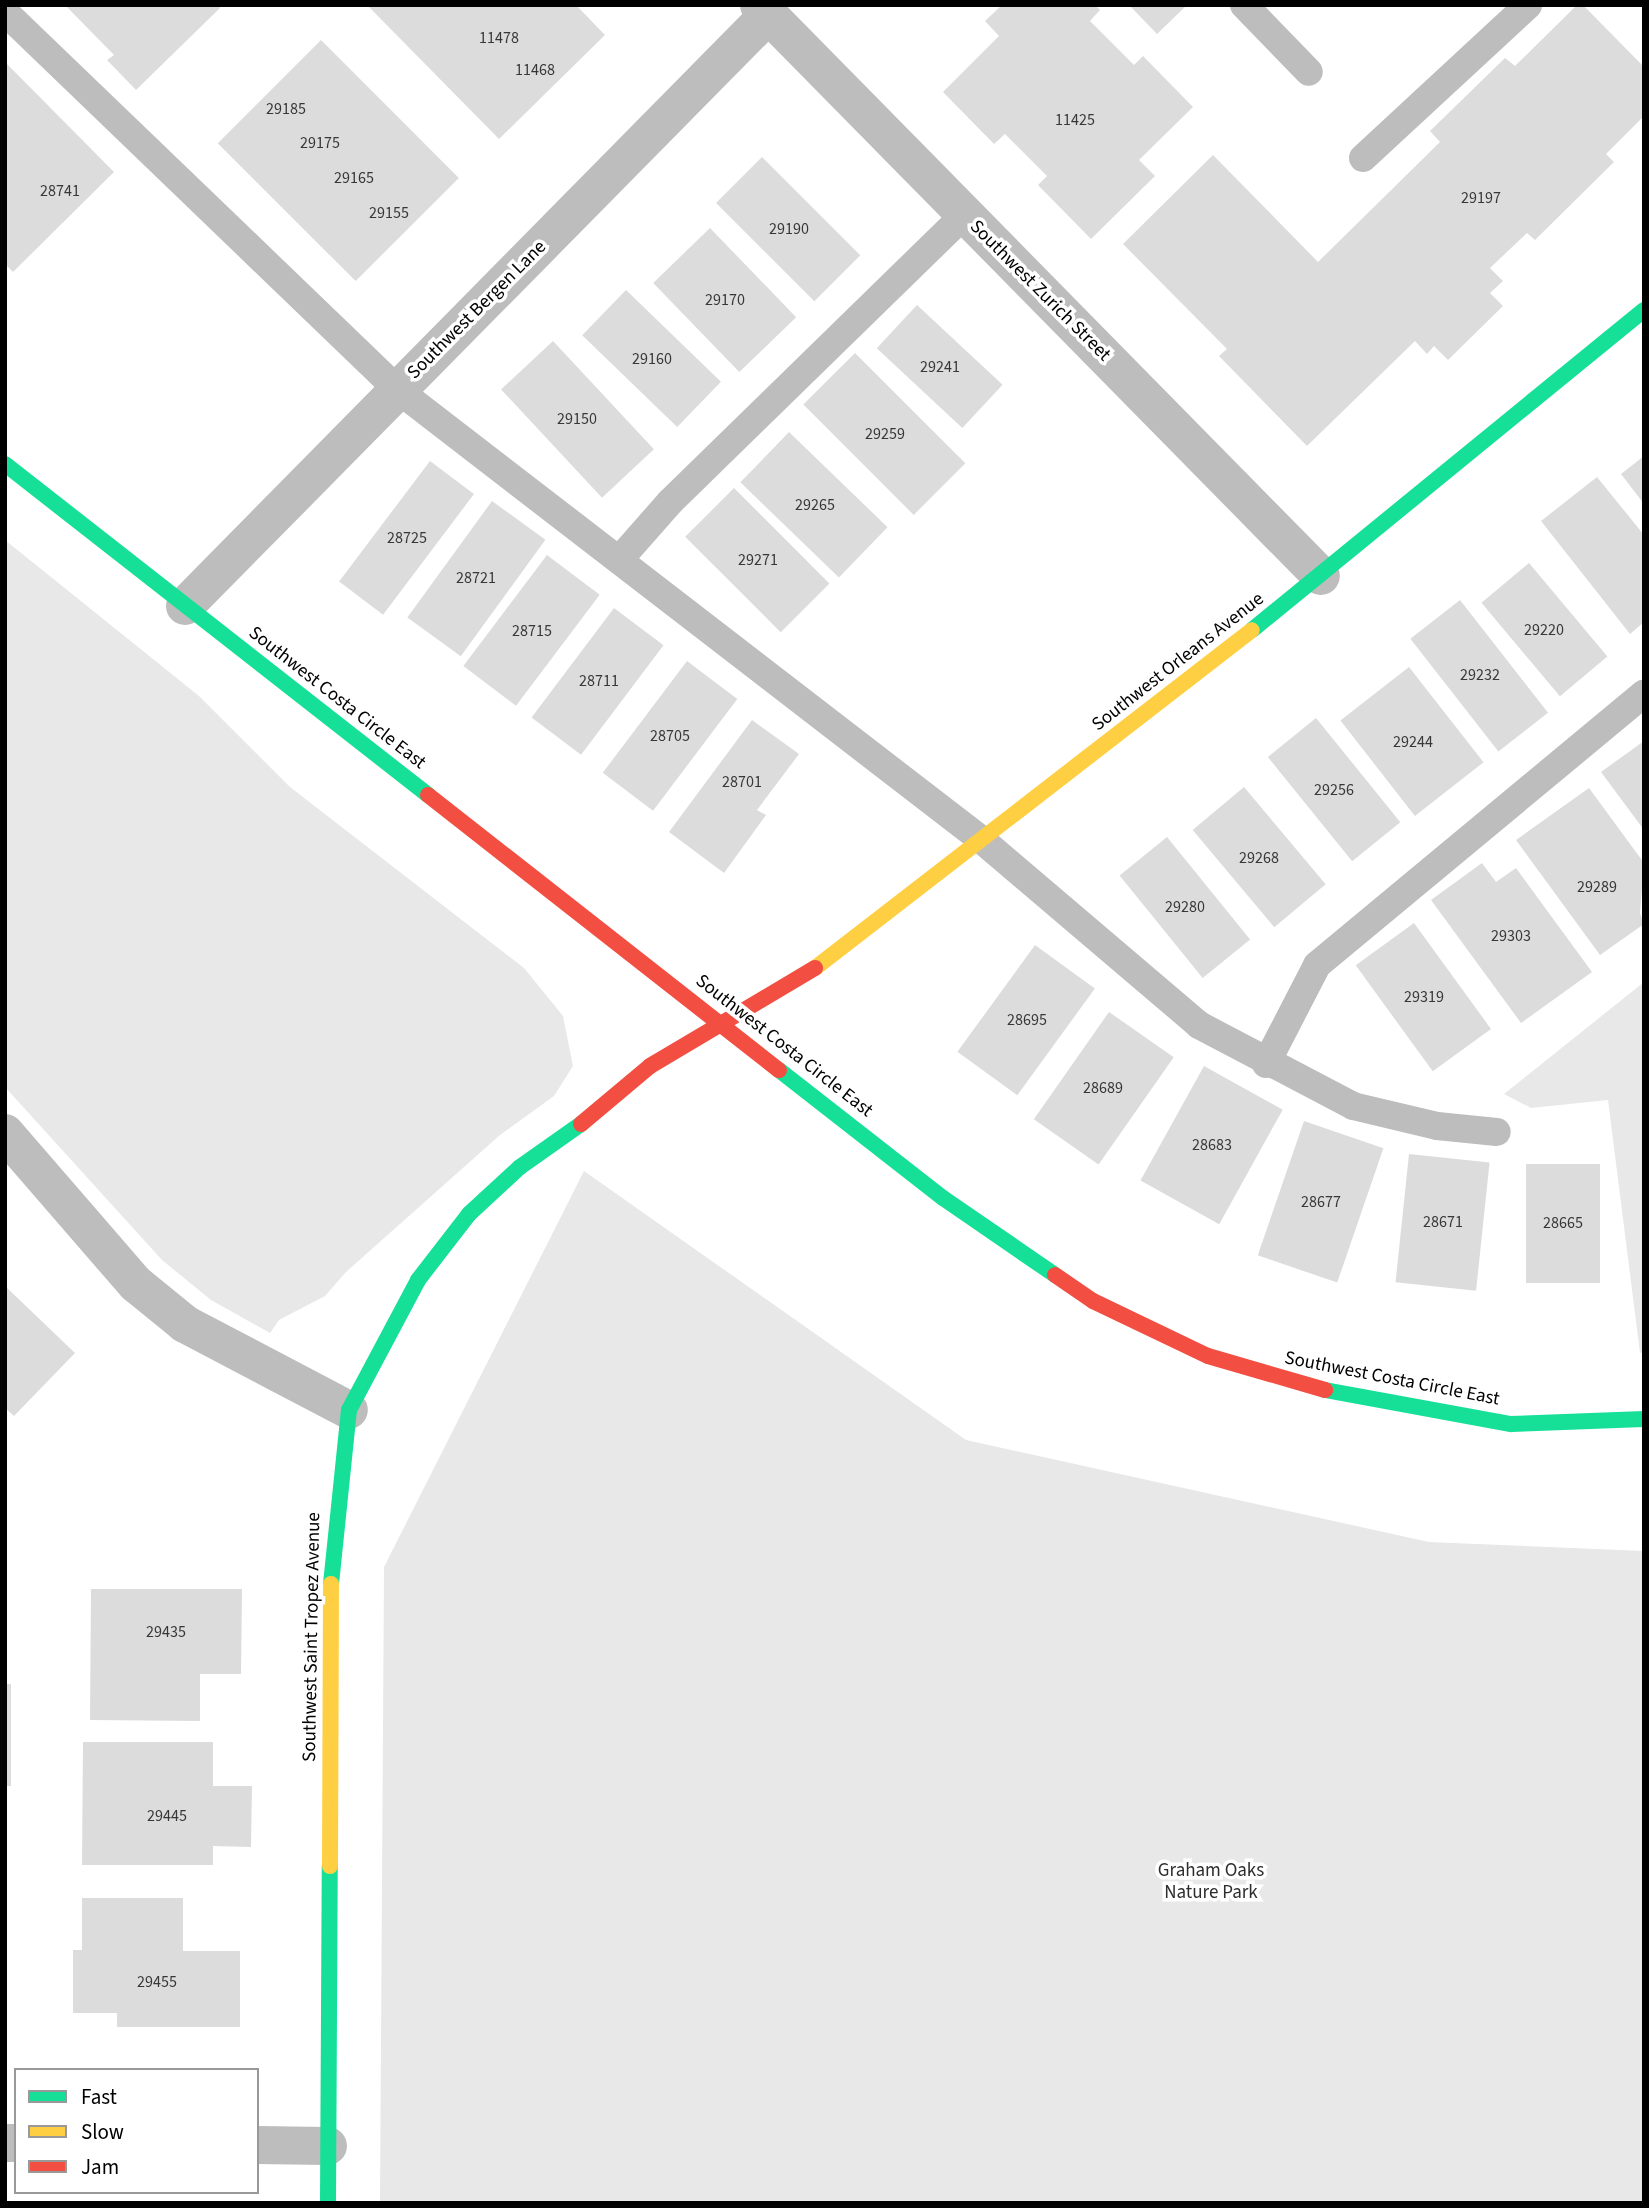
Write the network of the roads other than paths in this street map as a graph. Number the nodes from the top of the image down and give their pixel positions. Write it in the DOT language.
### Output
graph roads {
  1 [pos="1244,5"];
  2 [pos="1528,5"];
  3 [pos="764,10"];
  4 [pos="5,12"];
  5 [pos="1309,72"];
  6 [pos="1363,158"];
  7 [pos="965,214"];
  8 [pos="1644,310"];
  9 [pos="398,390"];
  10 [pos="5,464"];
  11 [pos="619,560"];
  12 [pos="1321,576"];
  13 [pos="185,606"];
  14 [pos="1644,694"];
  15 [pos="983,841"];
  16 [pos="721,1024"];
  17 [pos="1266,1064"];
  18 [pos="1497,1132"];
  19 [pos="10,1148"];
  20 [pos="349,1410"];
  21 [pos="1644,1419"];
  22 [pos="259,2145"];
  23 [pos="328,2146"];
  24 [pos="328,2203"];
  1 -- 5 [label="lane"];
  2 -- 6 [label="lane"];
  3 -- 7 [label="street, Southwest Zurich Street"];
  3 -- 9 [label="street, Southwest Bergen Lane"];
  4 -- 9 [label="lane"];
  7 -- 11 [label="lane"];
  7 -- 12 [label="street, Southwest Zurich Street"];
  8 -- 12 [label="street, Southwest Orleans Avenue"];
  9 -- 11 [label="lane"];
  9 -- 13 [label="street, Southwest Bergen Lane"];
  10 -- 13 [label="street, Southwest Costa Circle East"];
  11 -- 15 [label="lane"];
  12 -- 15 [label="street, Southwest Orleans Avenue"];
  13 -- 16 [label="street, Southwest Costa Circle East"];
  14 -- 17 [label="lane"];
  15 -- 16 [label="street, Southwest Orleans Avenue"];
  15 -- 17 [label="lane"];
  16 -- 20 [label="street, Southwest Saint Tropez Avenue"];
  16 -- 21 [label="street, Southwest Costa Circle East"];
  17 -- 18 [label="lane"];
  19 -- 20 [label="street"];
  20 -- 23 [label="street, Southwest Saint Tropez Avenue"];
  22 -- 23 [label="street"];
  23 -- 24 [label="street, Southwest Saint Tropez Avenue"];
}
